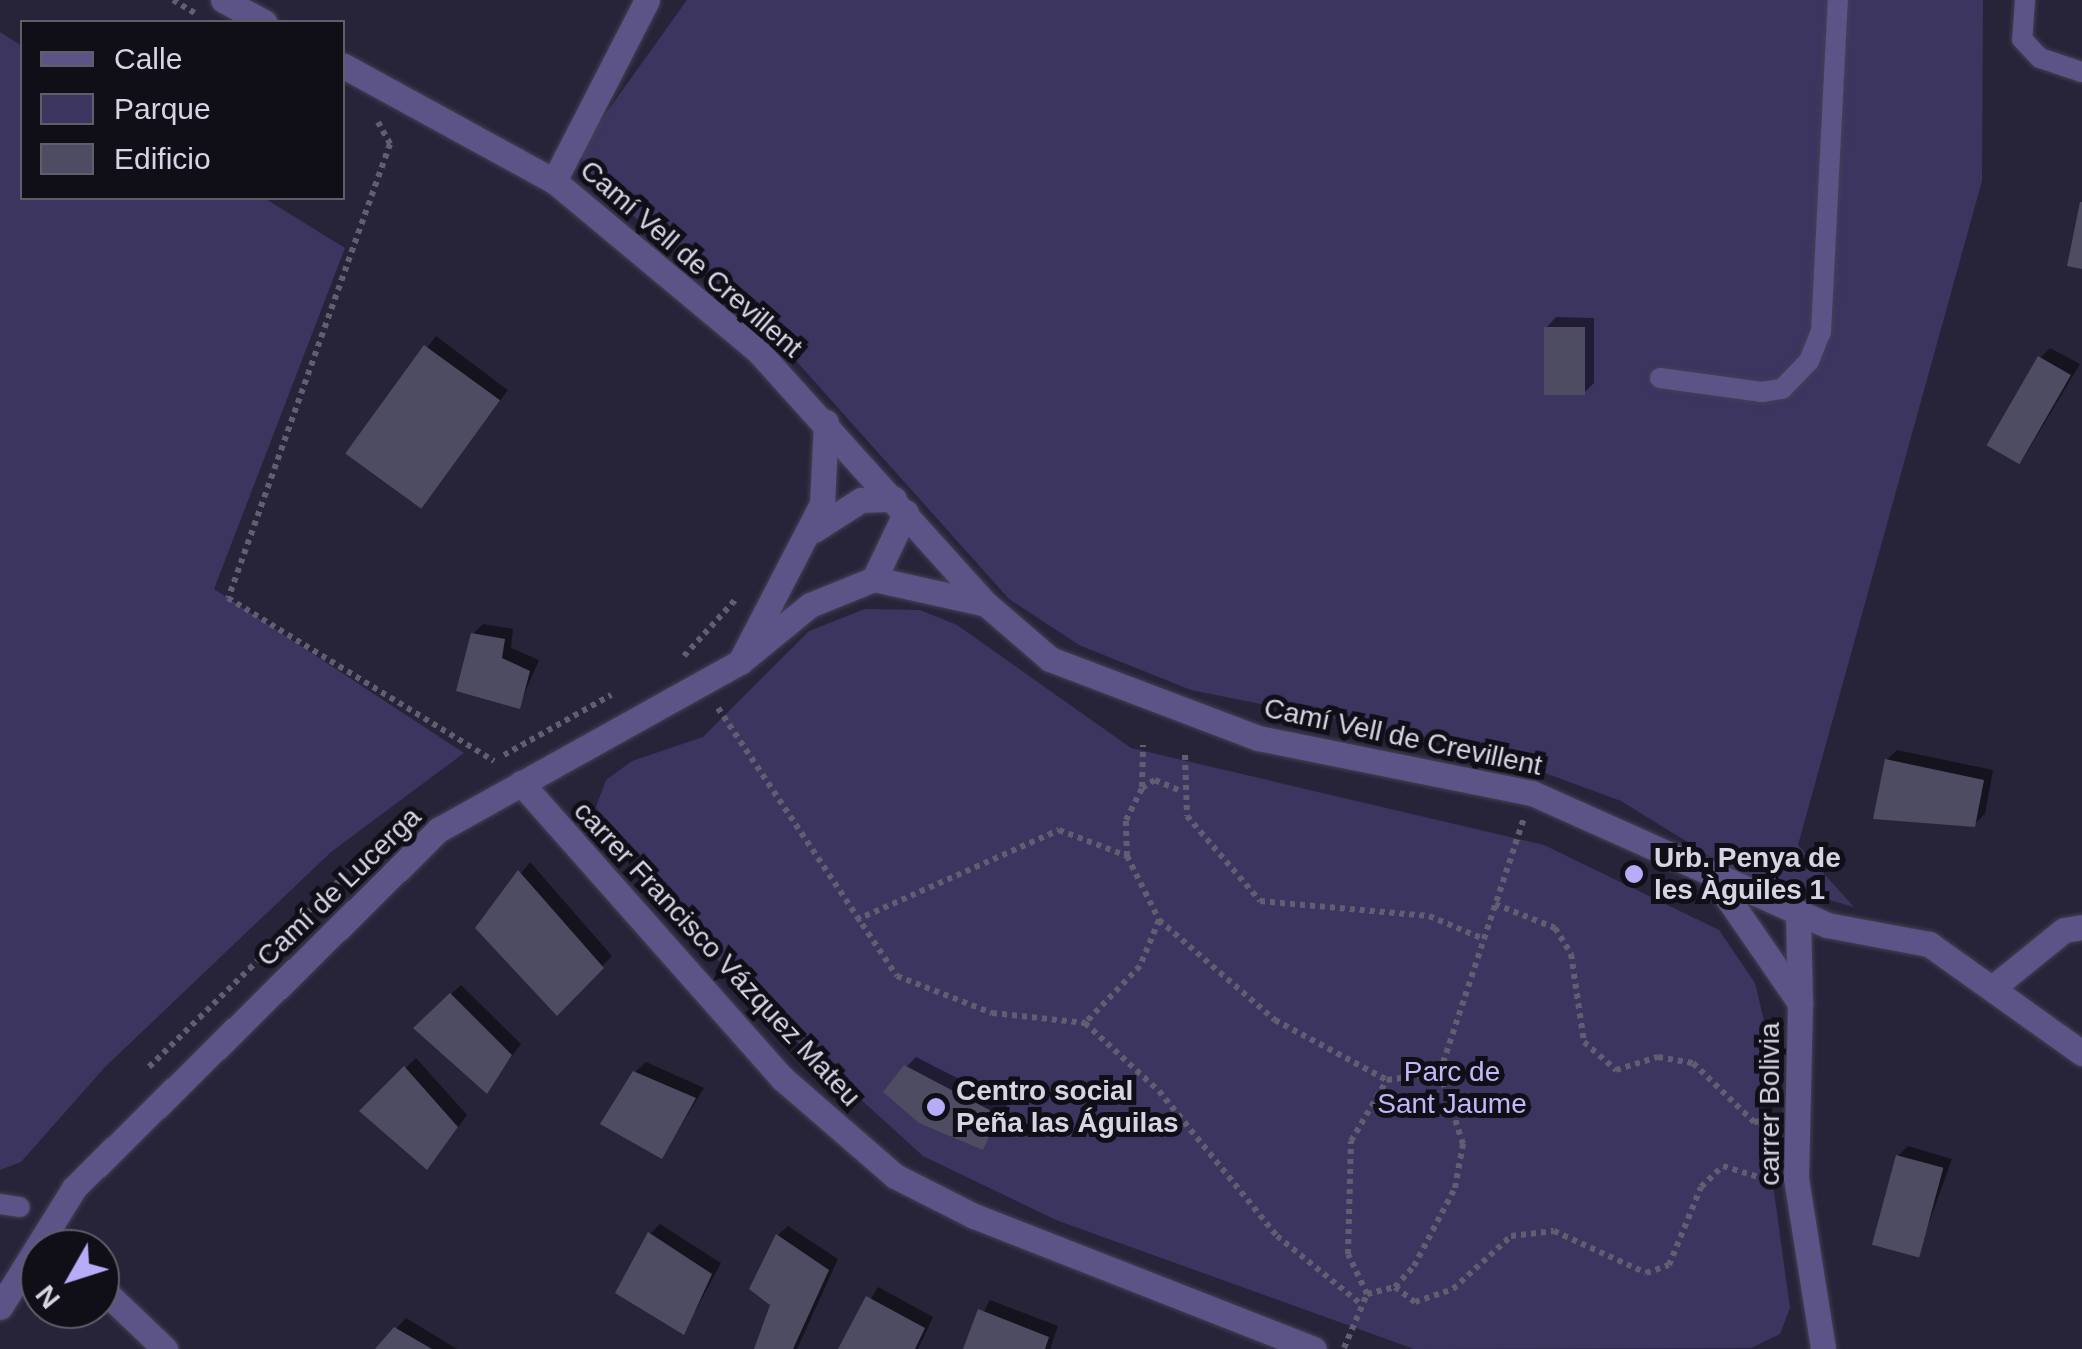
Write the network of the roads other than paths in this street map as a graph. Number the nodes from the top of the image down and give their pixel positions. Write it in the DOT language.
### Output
graph roads {
  1 [pos="223,0"];
  2 [pos="647,0"];
  3 [pos="1838,0"];
  4 [pos="2024,0"];
  5 [pos="260,20"];
  6 [pos="345,67"];
  7 [pos="2082,72"];
  8 [pos="554,181"];
  9 [pos="1660,378"];
  10 [pos="826,422"];
  11 [pos="900,505"];
  12 [pos="809,535"];
  13 [pos="874,579"];
  14 [pos="986,604"];
  15 [pos="740,662"];
  16 [pos="521,784"];
  17 [pos="1718,884"];
  18 [pos="1798,914"];
  19 [pos="2082,927"];
  20 [pos="1996,985"];
  21 [pos="1800,1002"];
  22 [pos="2082,1053"];
  23 [pos="58,1229"];
  24 [pos="20,1282"];
  25 [pos="120,1306"];
  26 [pos="0,1307"];
  27 [pos="164,1349"];
  28 [pos="1314,1349"];
  29 [pos="1823,1349"];
  1 -- 5 [label="street"];
  2 -- 8 [label="street"];
  3 -- 9 [label="lane"];
  4 -- 7 [label="lane"];
  6 -- 8 [label="street, Camí Vell de Crevillent"];
  8 -- 10 [label="street, Camí Vell de Crevillent"];
  10 -- 11 [label="street, Camí Vell de Crevillent"];
  10 -- 12 [label="street"];
  11 -- 12 [label="street"];
  11 -- 13 [label="street"];
  11 -- 14 [label="street, Camí Vell de Crevillent"];
  12 -- 15 [label="street"];
  13 -- 14 [label="street"];
  13 -- 15 [label="street, Camí de Lucerga"];
  14 -- 17 [label="street, Camí Vell de Crevillent"];
  15 -- 16 [label="street, Camí de Lucerga"];
  16 -- 23 [label="street, Camí de Lucerga"];
  16 -- 28 [label="street, carrer Francisco Vázquez Mateu"];
  17 -- 18 [label="street, Camí Vell de Crevillent"];
  17 -- 21 [label="street, carrer Bolivia"];
  18 -- 20 [label="street, Camí Vell de Crevillent"];
  18 -- 21 [label="street"];
  19 -- 20 [label="street"];
  20 -- 22 [label="street, Camí Vell de Crevillent"];
  21 -- 29 [label="street, carrer Bolivia"];
  24 -- 26 [label="street, Camí de Lucerga"];
  25 -- 27 [label="street"];
}
